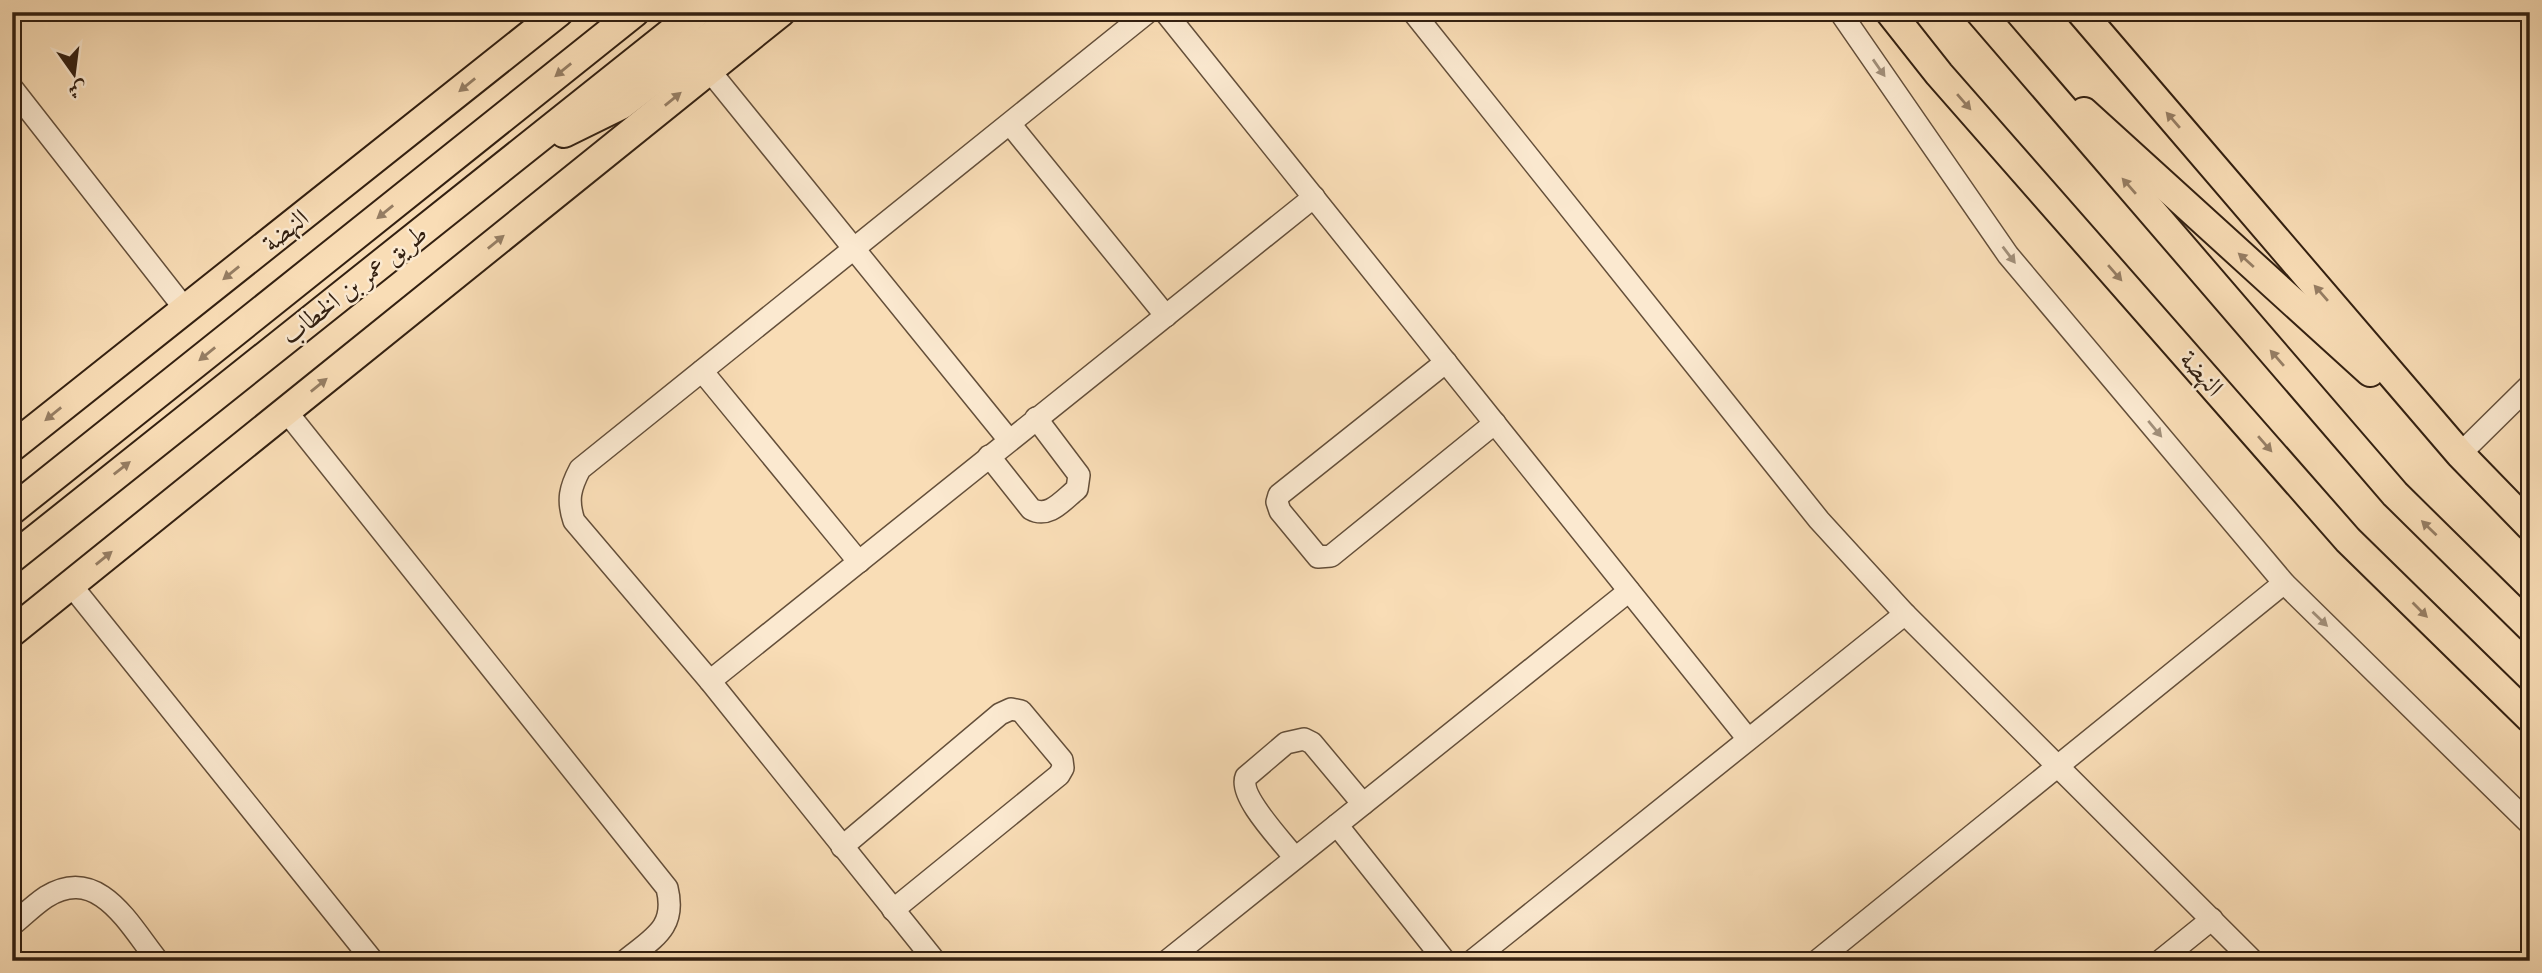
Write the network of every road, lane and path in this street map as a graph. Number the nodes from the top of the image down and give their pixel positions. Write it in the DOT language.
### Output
graph roads {
  1 [pos="559,12"];
  2 [pos="620,12"];
  3 [pos="635,12"];
  4 [pos="697,12"];
  5 [pos="742,12"];
  6 [pos="782,12"];
  7 [pos="1148,12"];
  8 [pos="1165,12"];
  9 [pos="1413,12"];
  10 [pos="1840,12"];
  11 [pos="1890,12"];
  12 [pos="2081,12"];
  13 [pos="1986,20"];
  14 [pos="589,49"];
  15 [pos="709,70"];
  16 [pos="12,88"];
  17 [pos="1010,124"];
  18 [pos="512,160"];
  19 [pos="1314,197"];
  20 [pos="855,246"];
  21 [pos="186,309"];
  22 [pos="1166,316"];
  23 [pos="1446,362"];
  24 [pos="702,371"];
  25 [pos="2530,385"];
  26 [pos="286,411"];
  27 [pos="1036,418"];
  28 [pos="1495,423"];
  29 [pos="1009,440"];
  30 [pos="12,447"];
  31 [pos="2459,454"];
  32 [pos="989,456"];
  33 [pos="90,493"];
  34 [pos="12,510"];
  35 [pos="2530,526"];
  36 [pos="12,558"];
  37 [pos="859,562"];
  38 [pos="12,573"];
  39 [pos="2284,583"];
  40 [pos="71,585"];
  41 [pos="1629,591"];
  42 [pos="1905,614"];
  43 [pos="2530,627"];
  44 [pos="12,632"];
  45 [pos="710,681"];
  46 [pos="2530,718"];
  47 [pos="1748,739"];
  48 [pos="2058,766"];
  49 [pos="1363,804"];
  50 [pos="2530,824"];
  51 [pos="1337,825"];
  52 [pos="842,847"];
  53 [pos="1295,858"];
  54 [pos="893,910"];
  55 [pos="2212,919"];
  56 [pos="12,925"];
  57 [pos="158,961"];
  58 [pos="373,961"];
  59 [pos="625,961"];
  60 [pos="935,961"];
  61 [pos="1167,961"];
  62 [pos="1445,961"];
  63 [pos="1472,961"];
  64 [pos="1817,961"];
  65 [pos="2160,961"];
  66 [pos="2253,961"];
  1 -- 21 [label="main road, النهضة, one-way"];
  2 -- 14 [label="main road"];
  3 -- 14 [label="main road, طريق عمر بن الخطاب"];
  4 -- 18 [label="main road, طريق عمر بن الخطاب"];
  5 -- 18 [label="main road"];
  6 -- 15 [label="main road"];
  7 -- 17 [label="street"];
  8 -- 19 [label="street"];
  9 -- 42 [label="street"];
  10 -- 39 [label="street, one-way"];
  11 -- 46 [label="main road, النهضة, one-way"];
  31 -- 12 [label="main road, one-way"];
  31 -- 13 [label="main road, one-way"];
  43 -- 13 [label="main road, one-way"];
  14 -- 34 [label="main road, طريق عمر بن الخطاب, one-way"];
  15 -- 20 [label="street"];
  26 -- 15 [label="main road, one-way"];
  16 -- 21 [label="street"];
  17 -- 20 [label="street"];
  17 -- 22 [label="street"];
  33 -- 18 [label="main road, طريق عمر بن الخطاب, one-way"];
  19 -- 22 [label="street"];
  19 -- 23 [label="street"];
  20 -- 24 [label="street"];
  20 -- 29 [label="street"];
  21 -- 30 [label="main road, النهضة, one-way"];
  22 -- 27 [label="street"];
  23 -- 28 [label="street"];
  23 -- 28 [label="street"];
  24 -- 37 [label="street"];
  24 -- 45 [label="street"];
  25 -- 31 [label="street"];
  40 -- 26 [label="main road, one-way"];
  26 -- 59 [label="street"];
  27 -- 29 [label="street"];
  27 -- 32 [label="street"];
  28 -- 41 [label="street"];
  29 -- 32 [label="street"];
  31 -- 35 [label="main road"];
  32 -- 37 [label="street"];
  33 -- 36 [label="main road, طريق عمر بن الخطاب"];
  33 -- 38 [label="main road"];
  37 -- 45 [label="street"];
  39 -- 48 [label="street"];
  39 -- 50 [label="street, one-way"];
  40 -- 44 [label="main road"];
  40 -- 58 [label="street"];
  41 -- 47 [label="street"];
  41 -- 49 [label="street"];
  42 -- 47 [label="street"];
  42 -- 48 [label="street"];
  45 -- 52 [label="street"];
  47 -- 63 [label="street"];
  48 -- 55 [label="street"];
  48 -- 64 [label="street"];
  49 -- 51 [label="street"];
  49 -- 53 [label="street"];
  51 -- 53 [label="street"];
  51 -- 62 [label="street"];
  52 -- 54 [label="street"];
  52 -- 54 [label="street"];
  53 -- 61 [label="street"];
  54 -- 60 [label="street"];
  55 -- 65 [label="street"];
  55 -- 66 [label="street"];
  56 -- 57 [label="street"];
}
